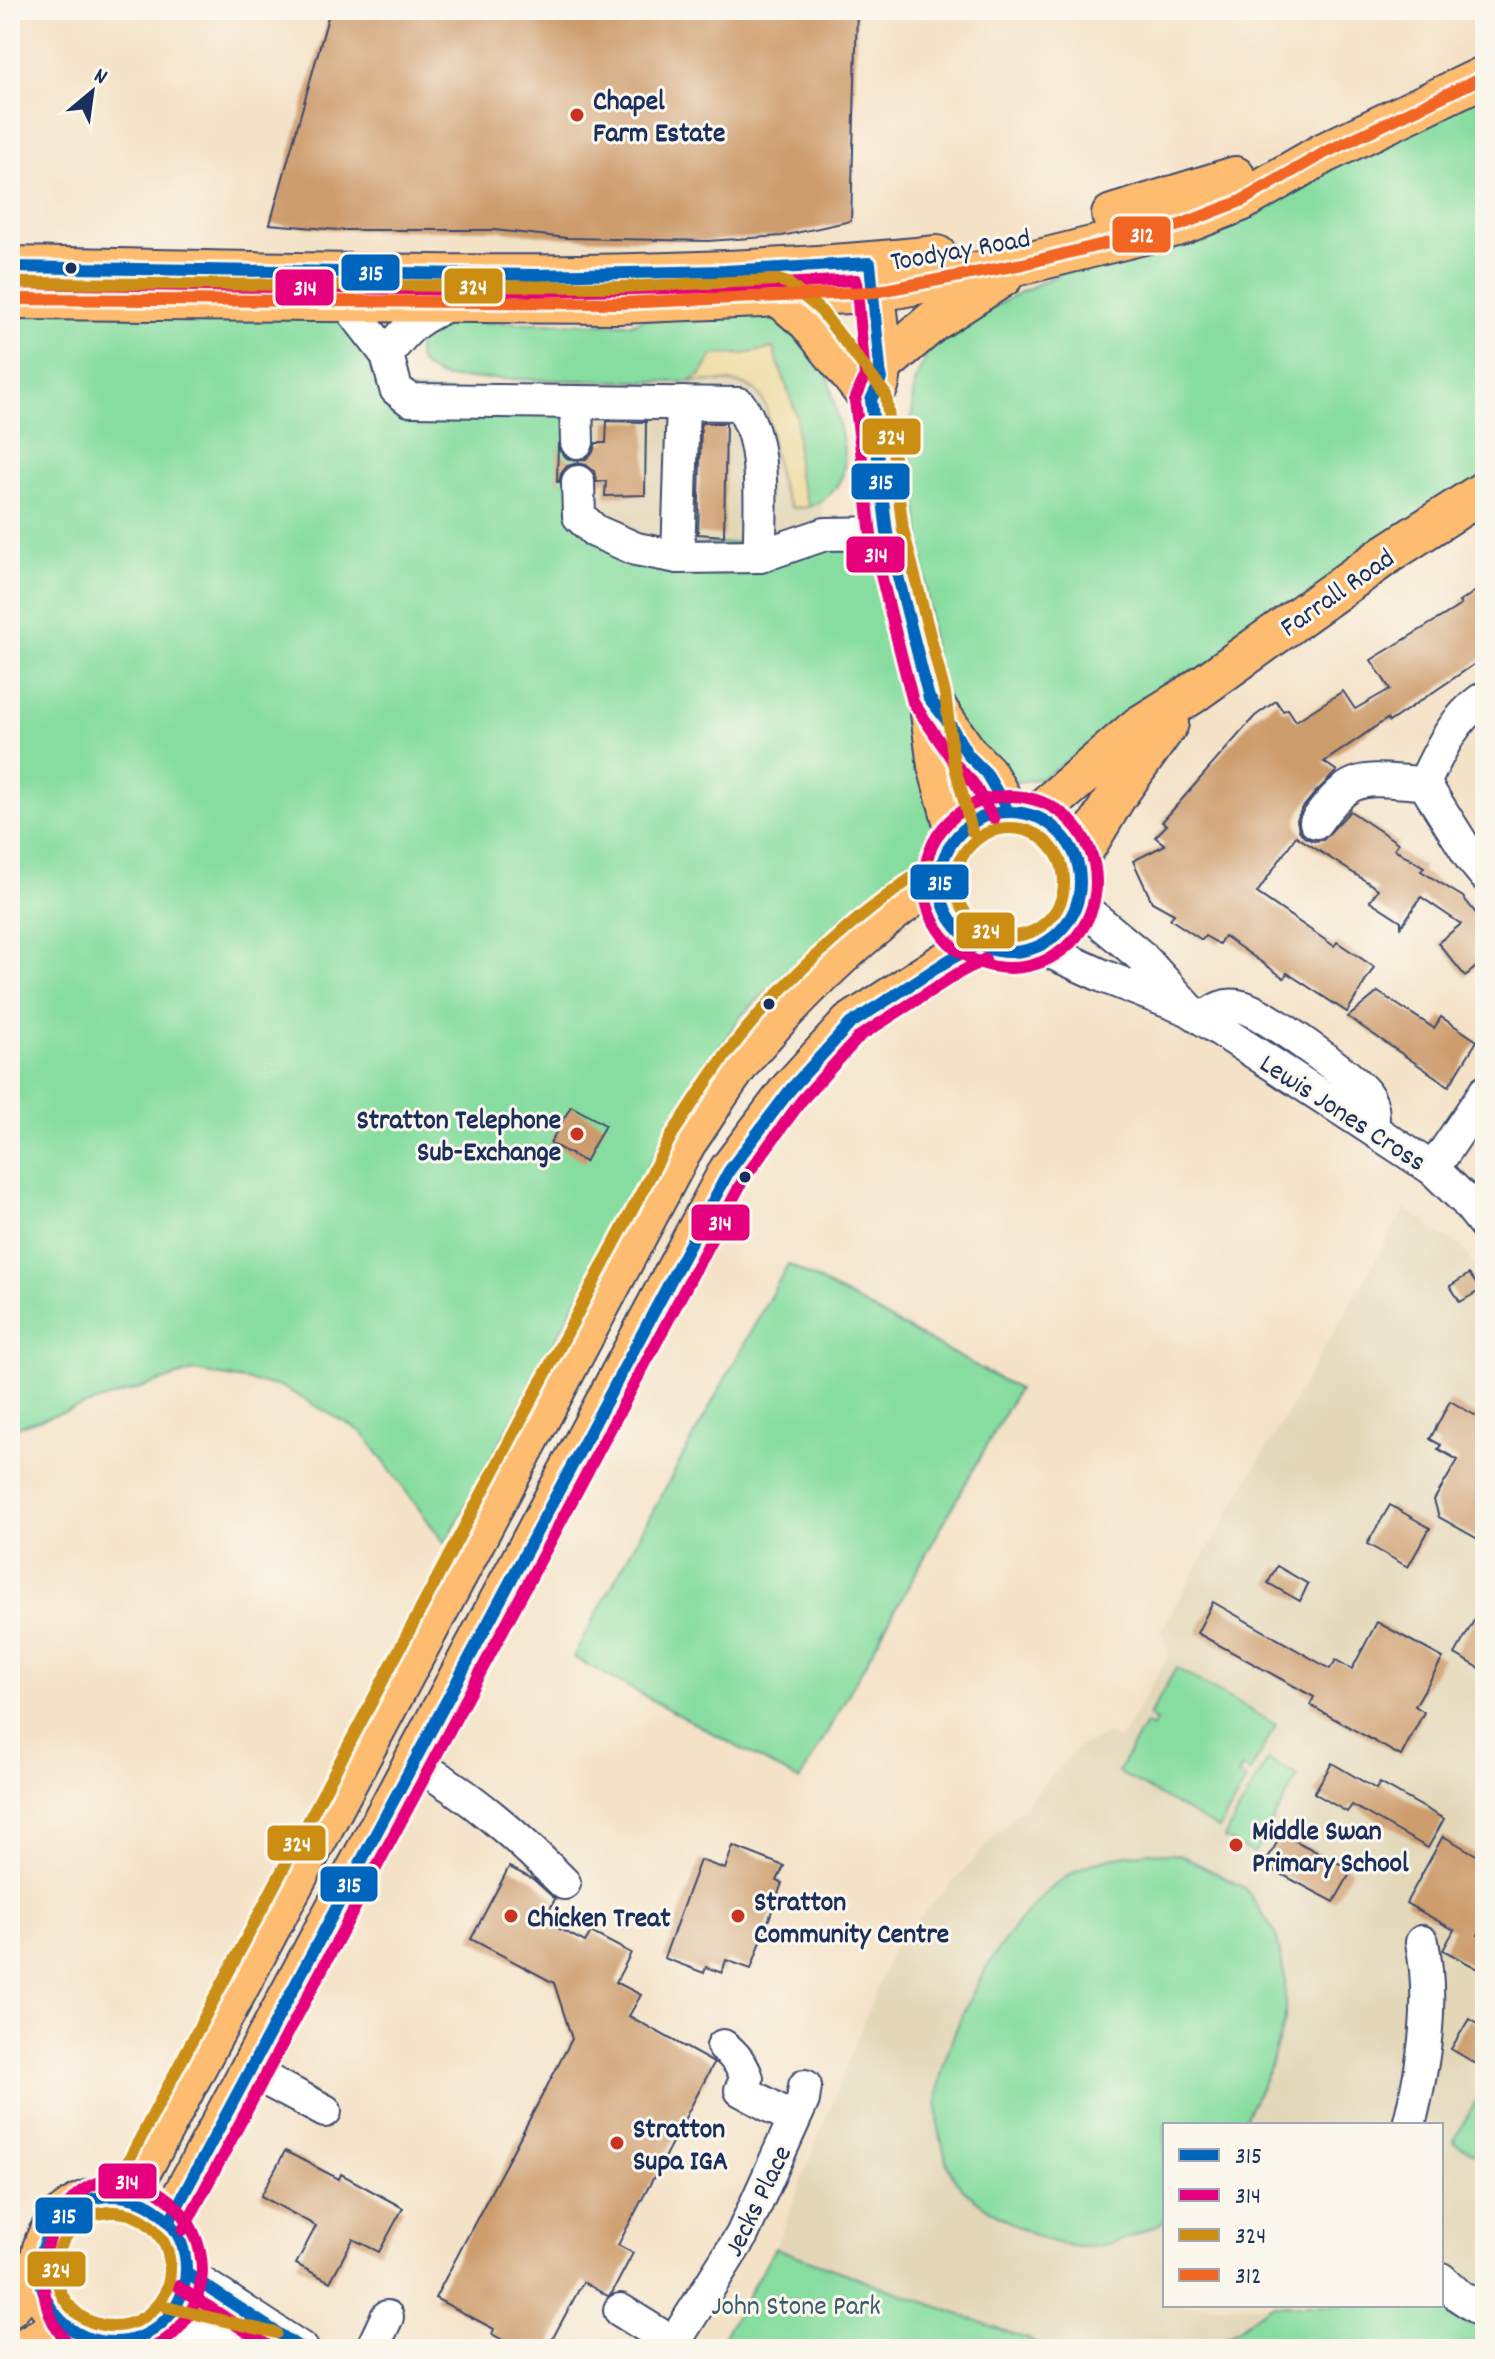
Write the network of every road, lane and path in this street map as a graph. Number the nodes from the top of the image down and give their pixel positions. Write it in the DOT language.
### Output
graph roads {
  1 [pos="1485,76"];
  2 [pos="1324,153"];
  3 [pos="1023,264"];
  4 [pos="10,267"];
  5 [pos="861,278"];
  6 [pos="779,296"];
  7 [pos="10,299"];
  8 [pos="345,301"];
  9 [pos="455,302"];
  10 [pos="387,355"];
  11 [pos="869,382"];
  12 [pos="576,402"];
  13 [pos="683,403"];
  14 [pos="577,442"];
  15 [pos="578,482"];
  16 [pos="1485,491"];
  17 [pos="887,533"];
  18 [pos="760,556"];
  19 [pos="678,557"];
  20 [pos="1190,695"];
  21 [pos="929,698"];
  22 [pos="1481,700"];
  23 [pos="1424,783"];
  24 [pos="1021,814"];
  25 [pos="1316,822"];
  26 [pos="957,835"];
  27 [pos="1077,861"];
  28 [pos="1485,875"];
  29 [pos="939,878"];
  30 [pos="1077,903"];
  31 [pos="977,945"];
  32 [pos="1039,947"];
  33 [pos="1197,1015"];
  34 [pos="1485,1092"];
  35 [pos="1433,1169"];
  36 [pos="1482,1215"];
  37 [pos="414,1763"];
  38 [pos="564,1883"];
  39 [pos="1422,1942"];
  40 [pos="723,2046"];
  41 [pos="250,2071"];
  42 [pos="805,2086"];
  43 [pos="325,2111"];
  44 [pos="794,2119"];
  45 [pos="1410,2123"];
  46 [pos="127,2197"];
  47 [pos="169,2222"];
  48 [pos="40,2272"];
  49 [pos="186,2273"];
  50 [pos="1443,2281"];
  51 [pos="10,2306"];
  52 [pos="620,2310"];
  53 [pos="1485,2313"];
  54 [pos="387,2317"];
  55 [pos="162,2323"];
  56 [pos="66,2324"];
  57 [pos="672,2346"];
  58 [pos="23,2349"];
  59 [pos="272,2349"];
  60 [pos="302,2349"];
  61 [pos="372,2349"];
  1 -- 2 [label="main road, Toodyay Road"];
  2 -- 3 [label="main road, Toodyay Road"];
  2 -- 5 [label="main road, Toodyay Road"];
  3 -- 5 [label="main road, Toodyay Road"];
  3 -- 11 [label="main road"];
  4 -- 5 [label="main road, Toodyay Road"];
  5 -- 6 [label="main road, Toodyay Road"];
  5 -- 11 [label="main road"];
  6 -- 9 [label="main road, Toodyay Road"];
  6 -- 11 [label="main road"];
  7 -- 8 [label="main road, Toodyay Road"];
  8 -- 9 [label="main road, Toodyay Road"];
  8 -- 10 [label="street"];
  9 -- 10 [label="street"];
  10 -- 12 [label="street"];
  11 -- 17 [label="main road"];
  12 -- 13 [label="street"];
  12 -- 14 [label="street"];
  13 -- 18 [label="street"];
  13 -- 19 [label="street"];
  15 -- 19 [label="street"];
  16 -- 20 [label="main road, Farrall Road"];
  17 -- 18 [label="street"];
  17 -- 21 [label="main road"];
  18 -- 19 [label="street"];
  20 -- 24 [label="main road, Farrall Road"];
  20 -- 27 [label="main road, Farrall Road"];
  21 -- 24 [label="main road"];
  21 -- 26 [label="main road"];
  22 -- 23 [label="street"];
  23 -- 25 [label="street"];
  23 -- 28 [label="street"];
  24 -- 26 [label="main road, Farrall Road"];
  24 -- 27 [label="main road"];
  26 -- 29 [label="main road"];
  27 -- 30 [label="main road"];
  29 -- 31 [label="main road"];
  29 -- 46 [label="main road"];
  30 -- 32 [label="main road"];
  30 -- 33 [label="street, Lewis Jones Cross"];
  31 -- 32 [label="main road"];
  31 -- 37 [label="main road"];
  32 -- 33 [label="street, Lewis Jones Cross"];
  33 -- 35 [label="street, Lewis Jones Cross"];
  34 -- 35 [label="street"];
  35 -- 36 [label="street, Lewis Jones Cross"];
  37 -- 38 [label="street"];
  37 -- 41 [label="main road"];
  39 -- 45 [label="street"];
  40 -- 44 [label="street"];
  41 -- 43 [label="street"];
  41 -- 47 [label="main road"];
  42 -- 44 [label="street, Jecks Place"];
  44 -- 57 [label="street, Jecks Place"];
  46 -- 47 [label="main road"];
  46 -- 48 [label="main road"];
  47 -- 49 [label="main road"];
  48 -- 51 [label="main road"];
  48 -- 56 [label="main road"];
  49 -- 55 [label="main road"];
  49 -- 60 [label="street"];
  50 -- 53 [label="street"];
  52 -- 57 [label="street"];
  54 -- 61 [label="street"];
  55 -- 56 [label="main road"];
  55 -- 59 [label="street"];
  56 -- 58 [label="main road"];
}
